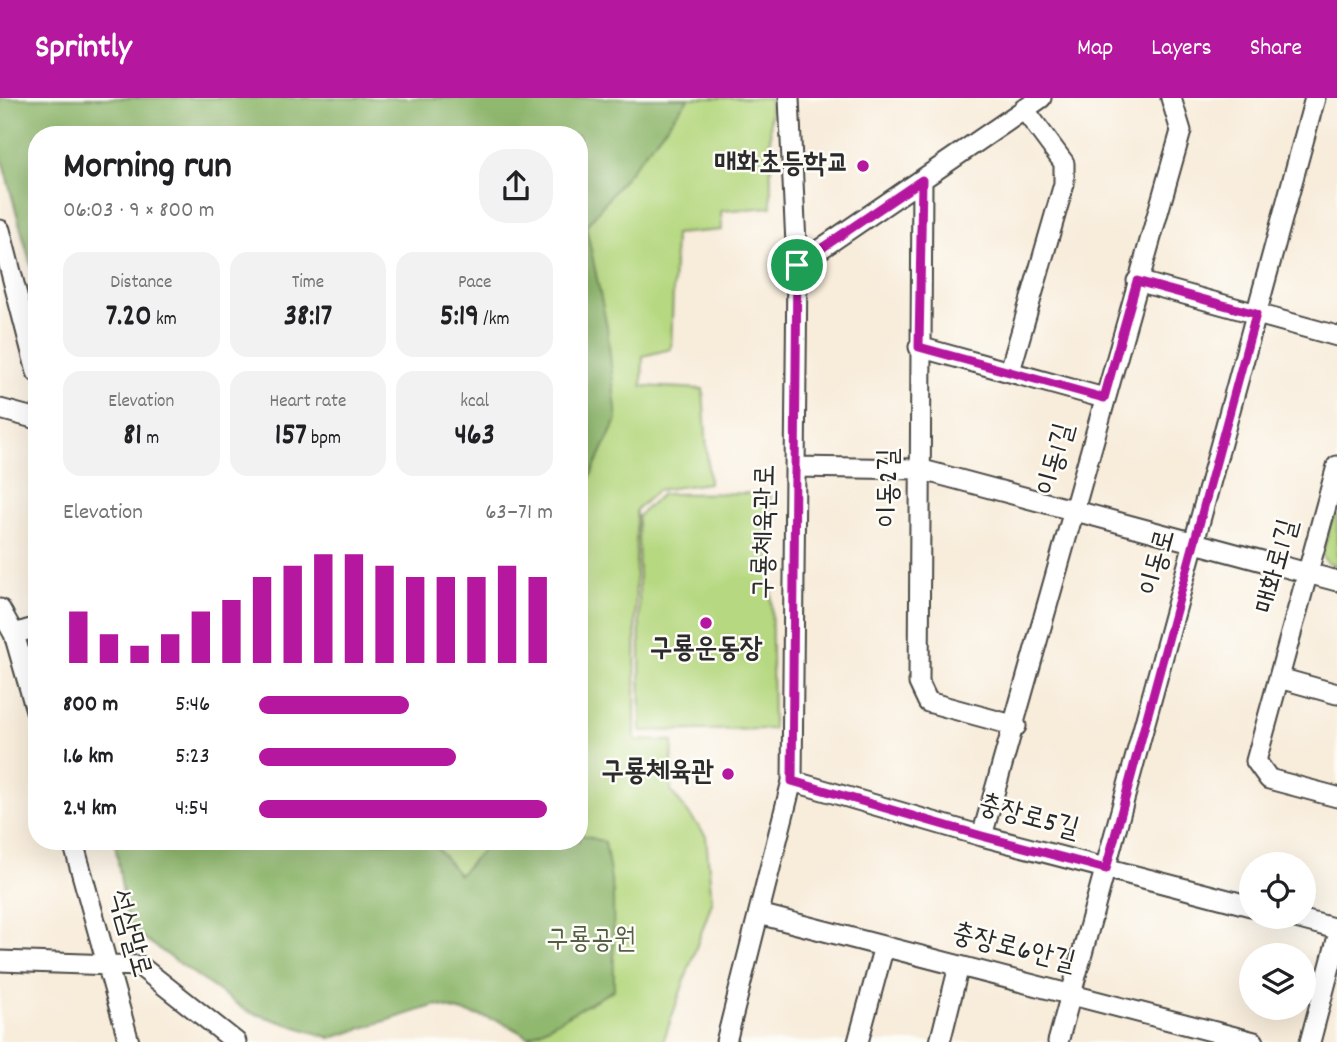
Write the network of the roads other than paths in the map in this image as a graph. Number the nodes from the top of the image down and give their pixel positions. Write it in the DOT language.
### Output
graph roads {
  1 [pos="789,98"];
  2 [pos="1171,98"];
  3 [pos="1315,98"];
  4 [pos="1033,103"];
  5 [pos="922,180"];
  6 [pos="0,230"];
  7 [pos="797,265"];
  8 [pos="1137,281"];
  9 [pos="1256,314"];
  10 [pos="1337,336"];
  11 [pos="28,337"];
  12 [pos="919,347"];
  13 [pos="1010,371"];
  14 [pos="1104,398"];
  15 [pos="0,408"];
  16 [pos="28,416"];
  17 [pos="795,467"];
  18 [pos="919,469"];
  19 [pos="1337,469"];
  20 [pos="1073,511"];
  21 [pos="1194,544"];
  22 [pos="1306,573"];
  23 [pos="1337,581"];
  24 [pos="0,609"];
  25 [pos="28,630"];
  26 [pos="14,634"];
  27 [pos="1279,678"];
  28 [pos="28,683"];
  29 [pos="1337,694"];
  30 [pos="1016,726"];
  31 [pos="792,781"];
  32 [pos="1337,797"];
  33 [pos="982,836"];
  34 [pos="75,850"];
  35 [pos="1106,869"];
  36 [pos="1239,903"];
  37 [pos="759,914"];
  38 [pos="1316,923"];
  39 [pos="1337,929"];
  40 [pos="1337,940"];
  41 [pos="884,946"];
  42 [pos="0,961"];
  43 [pos="108,965"];
  44 [pos="959,966"];
  45 [pos="1071,994"];
  46 [pos="1180,1022"];
  47 [pos="130,1042"];
  48 [pos="236,1042"];
  49 [pos="726,1042"];
  50 [pos="858,1042"];
  51 [pos="940,1042"];
  52 [pos="1058,1042"];
  53 [pos="1175,1042"];
  54 [pos="1254,1042"];
  55 [pos="1310,1042"];
  1 -- 7 [label="street, 구룡체육관로"];
  2 -- 8 [label="street, 이동1길"];
  3 -- 9 [label="street, 이동로"];
  4 -- 5 [label="street"];
  4 -- 13 [label="street"];
  5 -- 7 [label="street"];
  5 -- 12 [label="street, 이동2길"];
  6 -- 11 [label="street"];
  7 -- 17 [label="street, 구룡체육관로"];
  8 -- 9 [label="street"];
  8 -- 14 [label="street, 이동1길"];
  9 -- 10 [label="street"];
  9 -- 21 [label="street, 이동로"];
  12 -- 13 [label="street"];
  12 -- 18 [label="street, 이동2길"];
  13 -- 14 [label="street"];
  14 -- 20 [label="street, 이동1길"];
  15 -- 16 [label="street"];
  17 -- 18 [label="street"];
  17 -- 31 [label="street, 구룡체육관로"];
  18 -- 20 [label="street"];
  18 -- 30 [label="street, 이동2길"];
  19 -- 22 [label="street, 매화로1길"];
  20 -- 21 [label="street"];
  20 -- 30 [label="street, 이동1길"];
  21 -- 22 [label="street"];
  21 -- 35 [label="street, 이동로"];
  22 -- 23 [label="street"];
  22 -- 27 [label="street, 매화로1길"];
  24 -- 26 [label="street"];
  25 -- 26 [label="street"];
  26 -- 28 [label="street"];
  27 -- 29 [label="street"];
  27 -- 32 [label="street, 매화로1길"];
  30 -- 33 [label="street, 이동1길"];
  31 -- 33 [label="street, 충장로5길"];
  31 -- 37 [label="street, 구룡체육관로"];
  33 -- 35 [label="street, 충장로5길"];
  34 -- 43 [label="street, 석삼말로"];
  35 -- 36 [label="street, 충장로5길"];
  35 -- 45 [label="street, 이동로"];
  37 -- 41 [label="street, 충장로6안길"];
  37 -- 49 [label="street, 구룡체육관로"];
  38 -- 39 [label="street"];
  40 -- 55 [label="street"];
  41 -- 44 [label="street, 충장로6안길"];
  41 -- 50 [label="street"];
  42 -- 43 [label="street"];
  43 -- 47 [label="street, 석삼말로"];
  43 -- 48 [label="street"];
  44 -- 45 [label="street, 충장로6안길"];
  44 -- 51 [label="street"];
  45 -- 46 [label="street, 충장로6안길"];
  45 -- 52 [label="street, 이동로"];
  46 -- 53 [label="street"];
  46 -- 54 [label="street, 충장로6안길"];
}
